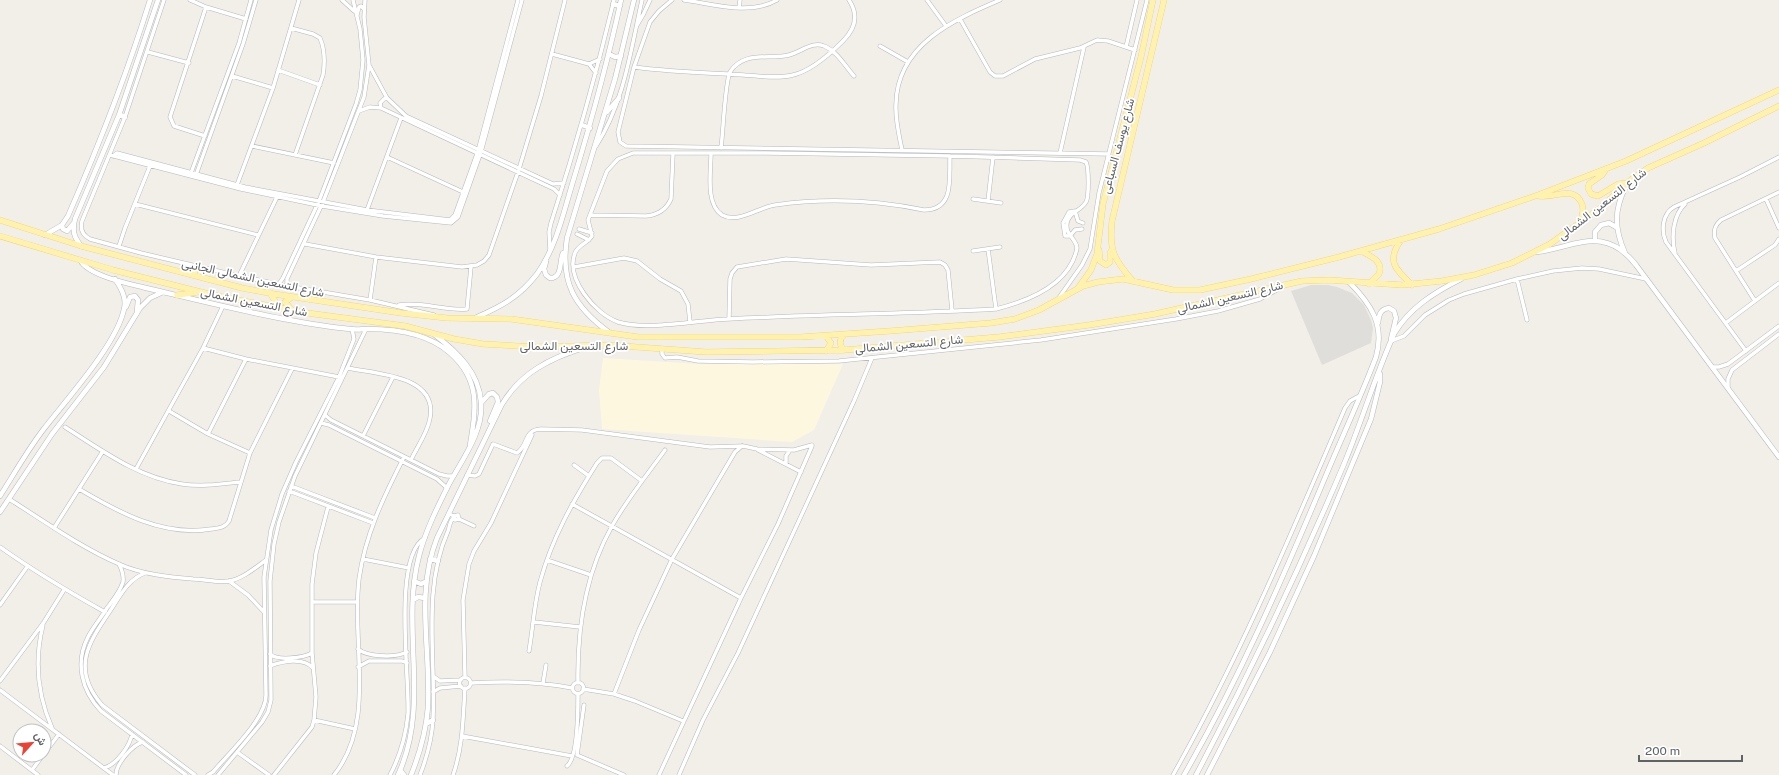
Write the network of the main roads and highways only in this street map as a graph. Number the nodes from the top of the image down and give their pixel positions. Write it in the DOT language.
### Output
graph roads {
  1 [pos="1153,0"];
  2 [pos="1164,0"];
  3 [pos="1779,90"];
  4 [pos="1779,106"];
  5 [pos="1606,168"];
  6 [pos="1105,170"];
  7 [pos="1112,172"];
  8 [pos="1628,183"];
  9 [pos="1538,195"];
  10 [pos="0,220"];
  11 [pos="1578,224"];
  12 [pos="0,236"];
  13 [pos="1401,240"];
  14 [pos="1098,248"];
  15 [pos="1112,249"];
  16 [pos="1361,251"];
  17 [pos="196,266"];
  18 [pos="194,275"];
  19 [pos="1133,281"];
  20 [pos="1368,284"];
  21 [pos="1412,285"];
  22 [pos="1078,289"];
  23 [pos="202,292"];
  24 [pos="270,293"];
  25 [pos="177,295"];
  26 [pos="293,297"];
  27 [pos="268,306"];
  28 [pos="293,311"];
  29 [pos="844,335"];
  30 [pos="826,336"];
  31 [pos="826,350"];
  32 [pos="844,350"];
  1 -- 7 [label="main road, شارع يوسف السباعى"];
  2 -- 15 [label="main road, شارع يوسف السباعى"];
  3 -- 5 [label="main road, شارع التسعين الشمالى"];
  4 -- 8 [label="main road, شارع التسعين الشمالى"];
  5 -- 8 [label="main road"];
  5 -- 9 [label="main road, شارع التسعين الشمالى"];
  6 -- 7 [label="main road"];
  7 -- 14 [label="main road, شارع يوسف السباعى"];
  8 -- 11 [label="main road, شارع التسعين الشمالى"];
  9 -- 11 [label="main road"];
  9 -- 13 [label="main road, شارع التسعين الشمالى"];
  10 -- 18 [label="main road, شارع التسعين الشمالى"];
  11 -- 21 [label="main road, شارع التسعين الشمالى"];
  12 -- 23 [label="main road, شارع التسعين الشمالى"];
  13 -- 16 [label="main road, شارع التسعين الشمالى"];
  13 -- 21 [label="main road"];
  14 -- 15 [label="main road"];
  14 -- 22 [label="main road, شارع يوسف السباعى"];
  15 -- 19 [label="main road, شارع يوسف السباعى"];
  16 -- 19 [label="main road, شارع التسعين الشمالى"];
  16 -- 20 [label="main road"];
  17 -- 18 [label="main road"];
  18 -- 24 [label="main road, شارع التسعين الشمالى"];
  19 -- 22 [label="main road, شارع التسعين الشمالى"];
  20 -- 21 [label="main road, شارع التسعين الشمالى"];
  20 -- 32 [label="main road, شارع التسعين الشمالى"];
  22 -- 29 [label="main road, شارع التسعين الشمالى"];
  23 -- 25 [label="main road"];
  23 -- 27 [label="main road, شارع التسعين الشمالى"];
  24 -- 26 [label="main road, شارع التسعين الشمالى"];
  24 -- 27 [label="main road"];
  26 -- 28 [label="main road"];
  26 -- 30 [label="main road, شارع التسعين الشمالى"];
  27 -- 28 [label="main road, شارع التسعين الشمالى"];
  28 -- 31 [label="main road, شارع التسعين الشمالى"];
  29 -- 30 [label="main road, شارع التسعين الشمالى"];
  29 -- 32 [label="main road"];
  30 -- 31 [label="main road"];
  31 -- 32 [label="main road, شارع التسعين الشمالى"];
}
